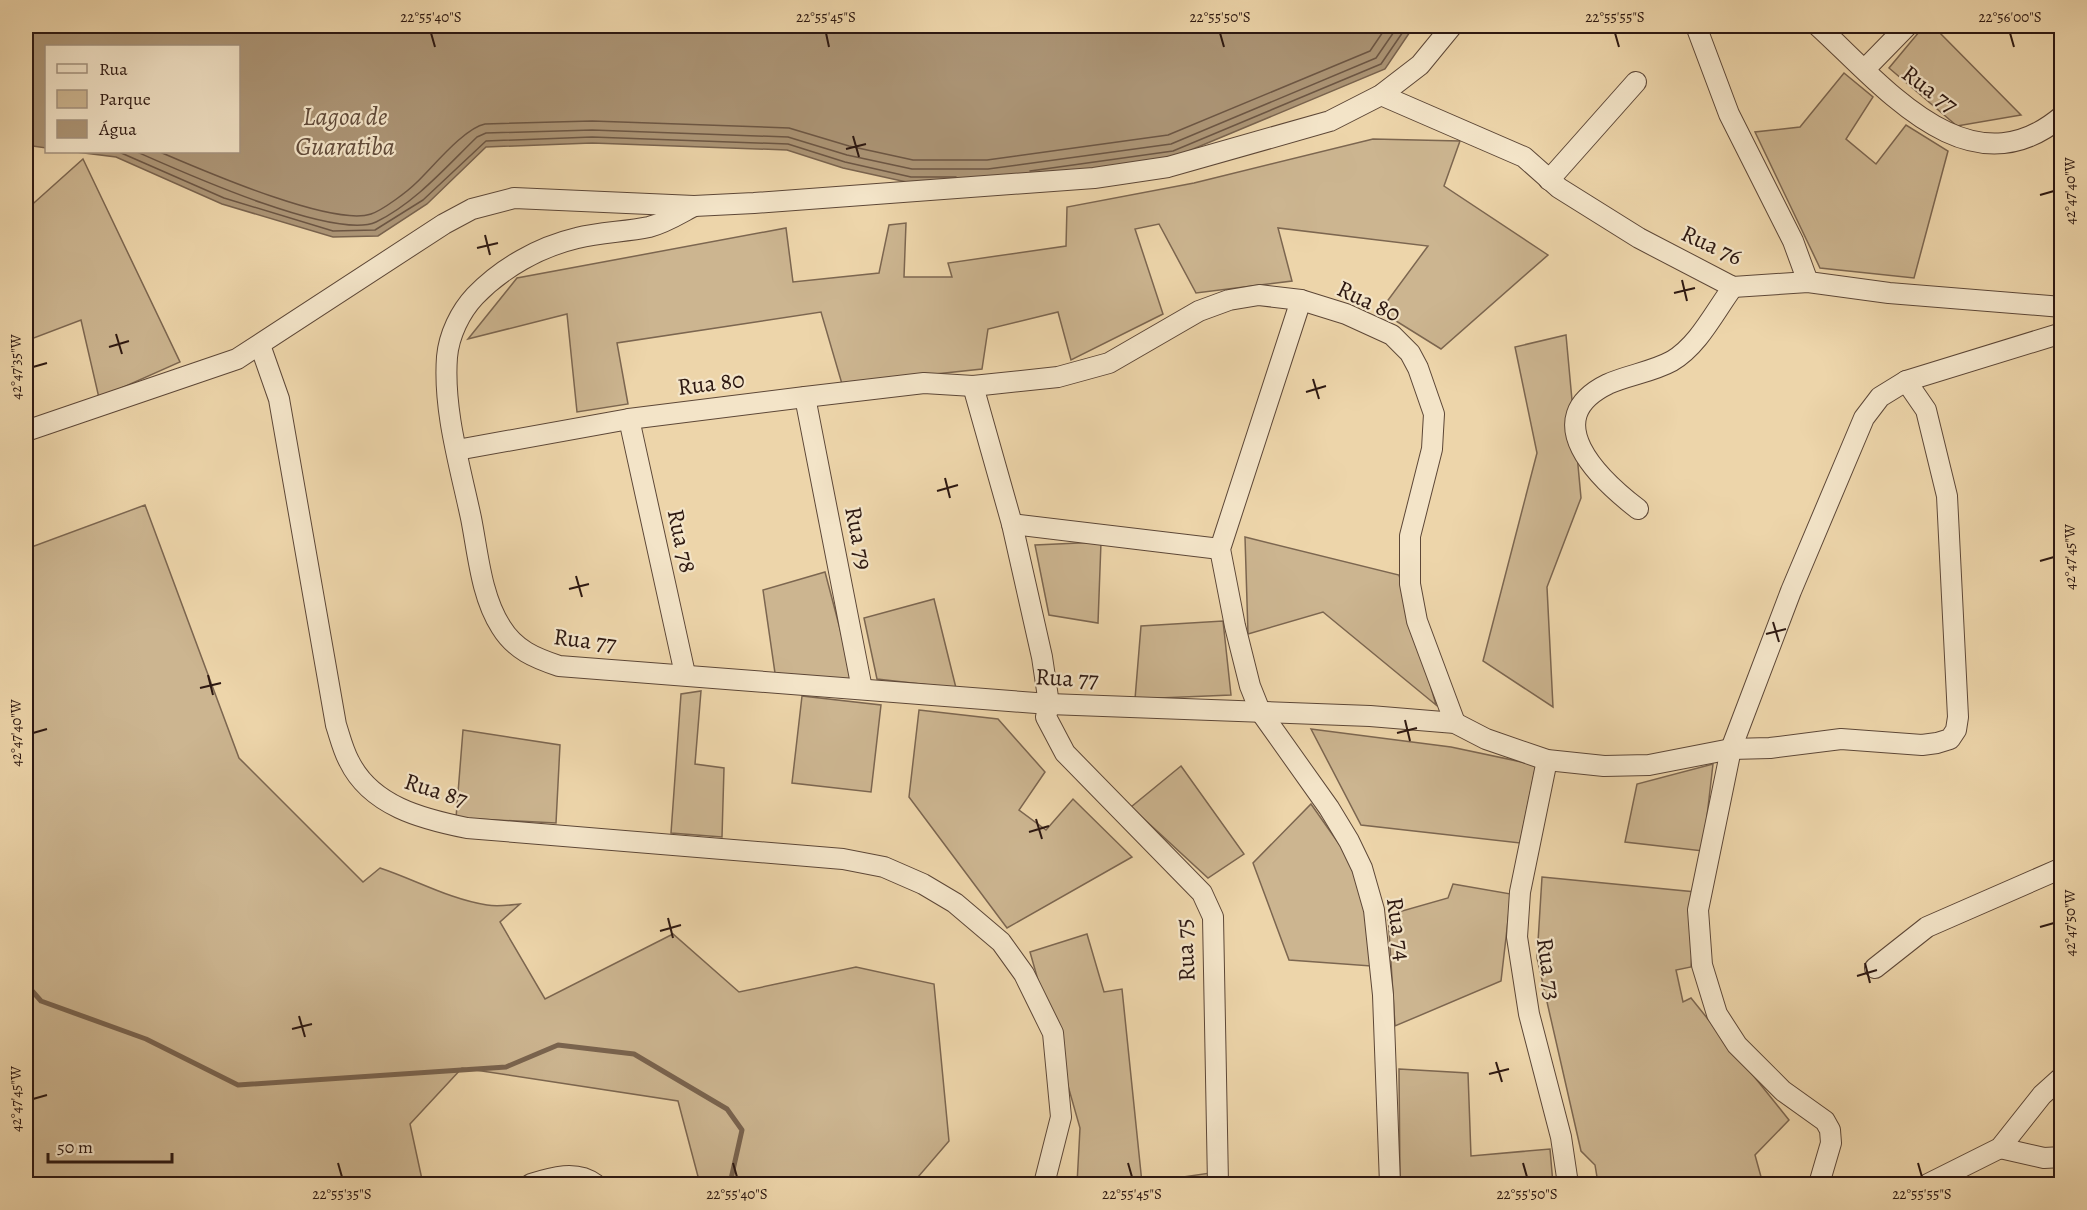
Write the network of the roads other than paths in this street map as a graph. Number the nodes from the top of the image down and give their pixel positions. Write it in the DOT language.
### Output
graph roads {
  1 [pos="1452,26"];
  2 [pos="1696,26"];
  3 [pos="1818,26"];
  4 [pos="1907,26"];
  5 [pos="1865,69"];
  6 [pos="1636,82"];
  7 [pos="1381,95"];
  8 [pos="2061,116"];
  9 [pos="1550,180"];
  10 [pos="694,206"];
  11 [pos="1808,282"];
  12 [pos="1733,287"];
  13 [pos="1301,300"];
  14 [pos="2061,307"];
  15 [pos="2061,333"];
  16 [pos="260,345"];
  17 [pos="1906,381"];
  18 [pos="974,386"];
  19 [pos="805,397"];
  20 [pos="629,419"];
  21 [pos="26,431"];
  22 [pos="457,450"];
  23 [pos="1638,509"];
  24 [pos="1012,524"];
  25 [pos="1220,549"];
  26 [pos="685,675"];
  27 [pos="862,689"];
  28 [pos="1049,704"];
  29 [pos="1260,711"];
  30 [pos="1455,723"];
  31 [pos="1731,749"];
  32 [pos="1547,759"];
  33 [pos="2061,868"];
  34 [pos="1875,968"];
  35 [pos="2061,1077"];
  36 [pos="2000,1148"];
  37 [pos="2061,1157"];
  38 [pos="531,1185"];
  39 [pos="595,1185"];
  40 [pos="1044,1185"];
  41 [pos="1218,1185"];
  42 [pos="1390,1185"];
  43 [pos="1568,1185"];
  44 [pos="1819,1185"];
  45 [pos="1928,1185"];
  1 -- 7 [label="street"];
  2 -- 11 [label="street"];
  3 -- 5 [label="street, Rua 77"];
  4 -- 5 [label="street"];
  5 -- 8 [label="street, Rua 77"];
  6 -- 9 [label="street"];
  7 -- 9 [label="street, Rua 76"];
  7 -- 10 [label="street"];
  9 -- 12 [label="street, Rua 76"];
  10 -- 16 [label="street"];
  10 -- 22 [label="street, Rua 77"];
  11 -- 12 [label="street, Rua 76"];
  11 -- 14 [label="street, Rua 76"];
  12 -- 23 [label="street"];
  13 -- 18 [label="street, Rua 80"];
  13 -- 25 [label="street"];
  13 -- 30 [label="street, Rua 80"];
  15 -- 17 [label="street"];
  16 -- 21 [label="street"];
  16 -- 40 [label="street, Rua 87"];
  17 -- 31 [label="street"];
  17 -- 31 [label="street"];
  18 -- 19 [label="street, Rua 80"];
  18 -- 24 [label="street"];
  19 -- 20 [label="street, Rua 80"];
  19 -- 27 [label="street, Rua 79"];
  20 -- 22 [label="street, Rua 80"];
  20 -- 26 [label="street, Rua 78"];
  22 -- 26 [label="street, Rua 77"];
  24 -- 25 [label="street"];
  24 -- 28 [label="street"];
  25 -- 29 [label="street, Rua 74"];
  26 -- 27 [label="street, Rua 77"];
  27 -- 28 [label="street, Rua 77"];
  28 -- 29 [label="street, Rua 77"];
  28 -- 41 [label="street, Rua 75"];
  29 -- 30 [label="street"];
  29 -- 42 [label="street, Rua 74"];
  30 -- 32 [label="street"];
  31 -- 32 [label="street"];
  31 -- 44 [label="street"];
  32 -- 43 [label="street, Rua 73"];
  33 -- 34 [label="street"];
  35 -- 36 [label="street"];
  36 -- 37 [label="street"];
  36 -- 45 [label="street"];
  38 -- 39 [label="street"];
}
